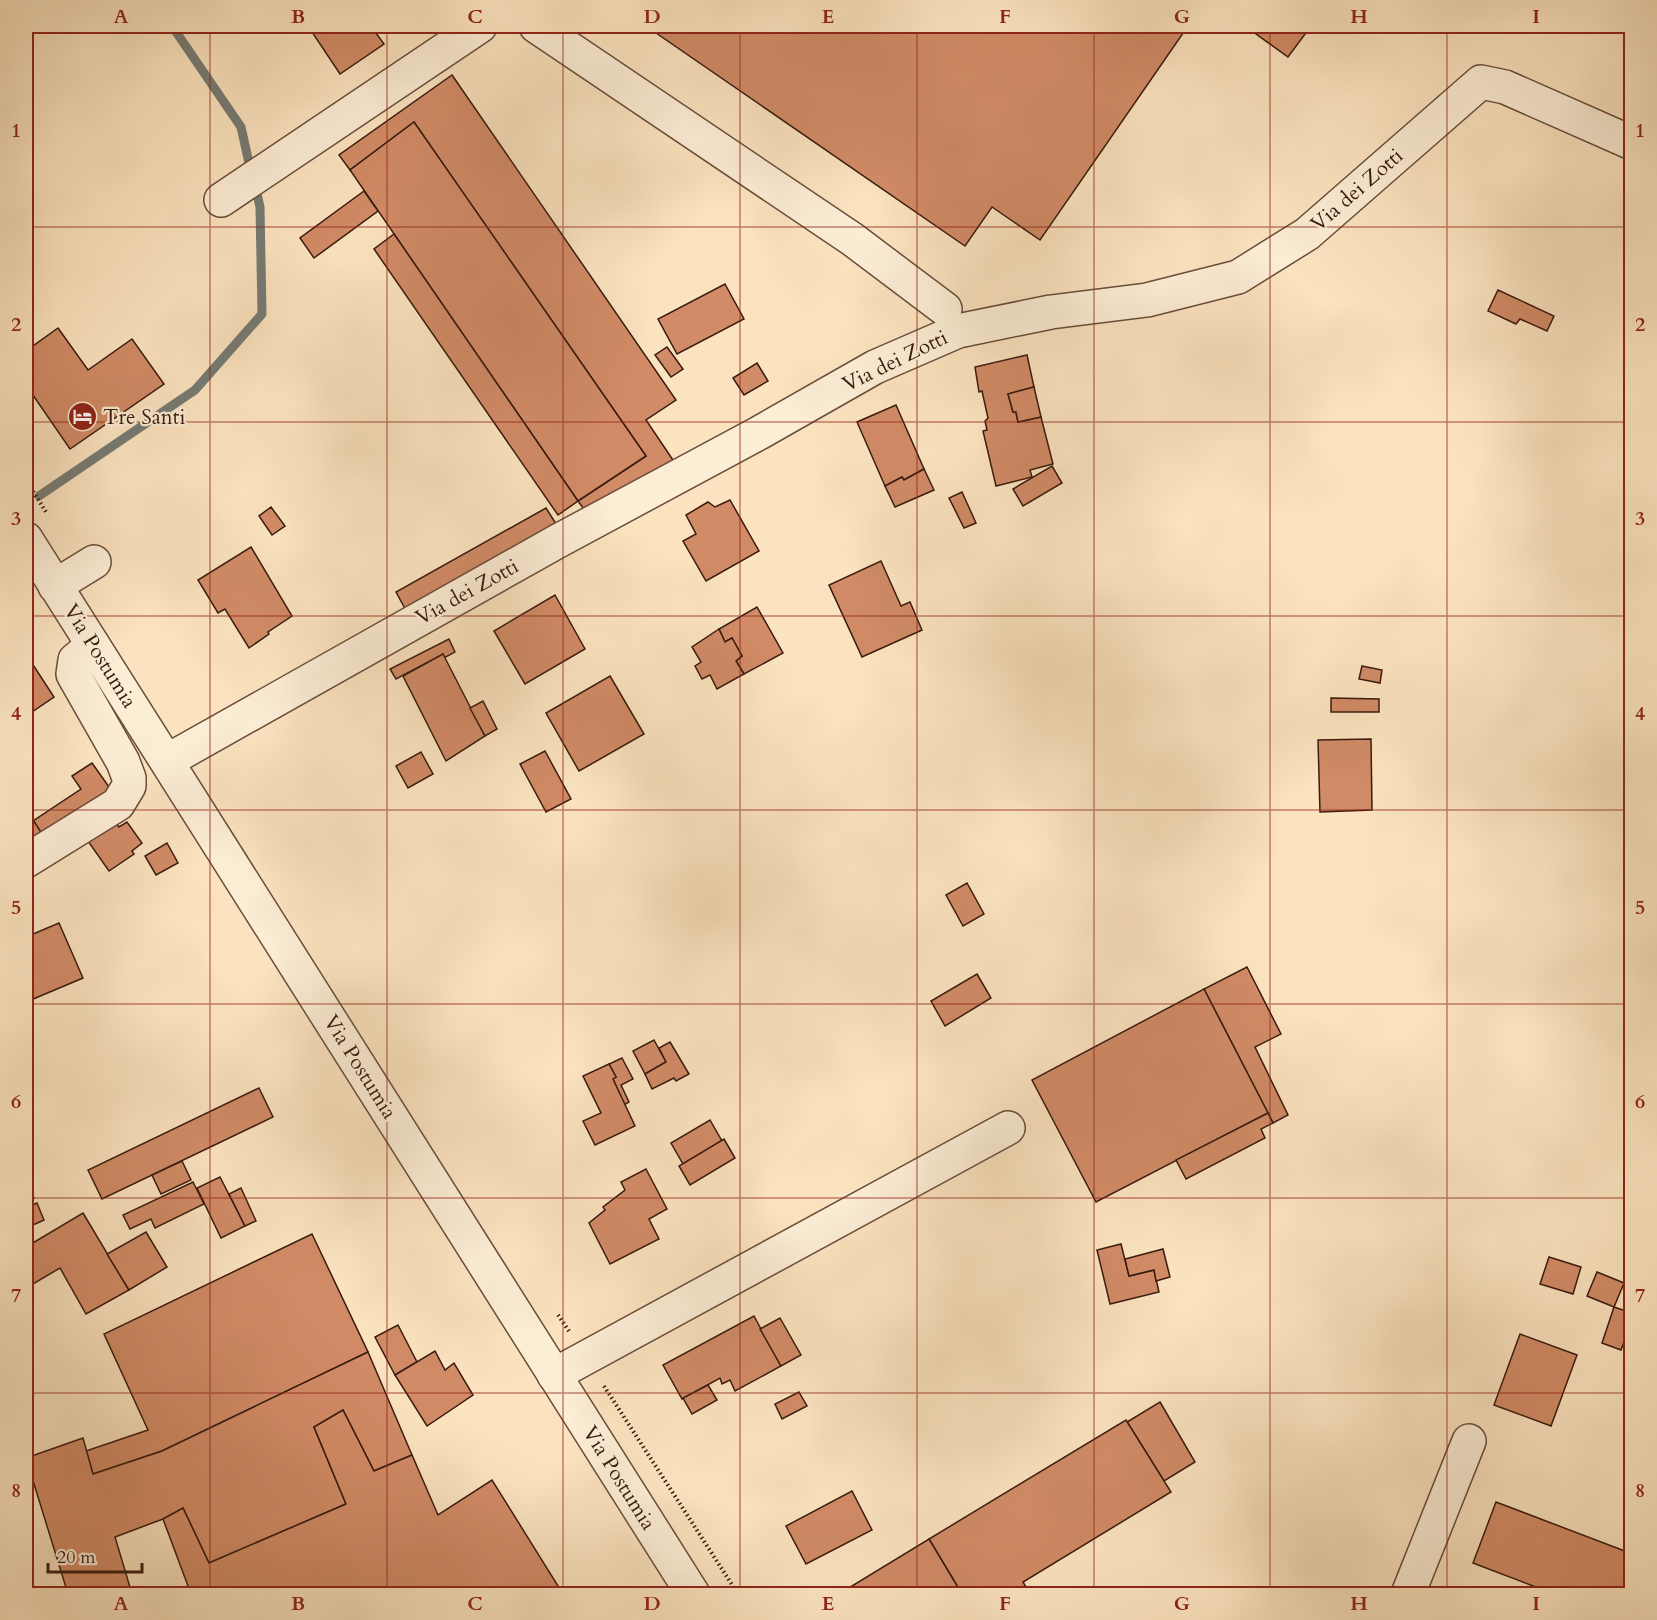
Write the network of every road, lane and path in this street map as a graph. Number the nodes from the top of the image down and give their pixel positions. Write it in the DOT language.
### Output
graph roads {
  1 [pos="480,26"];
  2 [pos="536,26"];
  3 [pos="1632,143"];
  4 [pos="221,200"];
  5 [pos="945,309"];
  6 [pos="26,539"];
  7 [pos="94,562"];
  8 [pos="55,586"];
  9 [pos="93,645"];
  10 [pos="167,761"];
  11 [pos="26,861"];
  12 [pos="1008,1128"];
  13 [pos="554,1375"];
  14 [pos="1469,1442"];
  15 [pos="693,1594"];
  16 [pos="1408,1594"];
  1 -- 4 [label="street"];
  2 -- 5 [label="street"];
  3 -- 10 [label="street, Via dei Zotti"];
  6 -- 8 [label="street, Via Postumia"];
  7 -- 8 [label="street"];
  8 -- 9 [label="street, Via Postumia"];
  9 -- 10 [label="street, Via Postumia"];
  9 -- 11 [label="street"];
  10 -- 13 [label="street, Via Postumia"];
  12 -- 13 [label="street"];
  13 -- 15 [label="street, Via Postumia"];
  14 -- 16 [label="street"];
}
